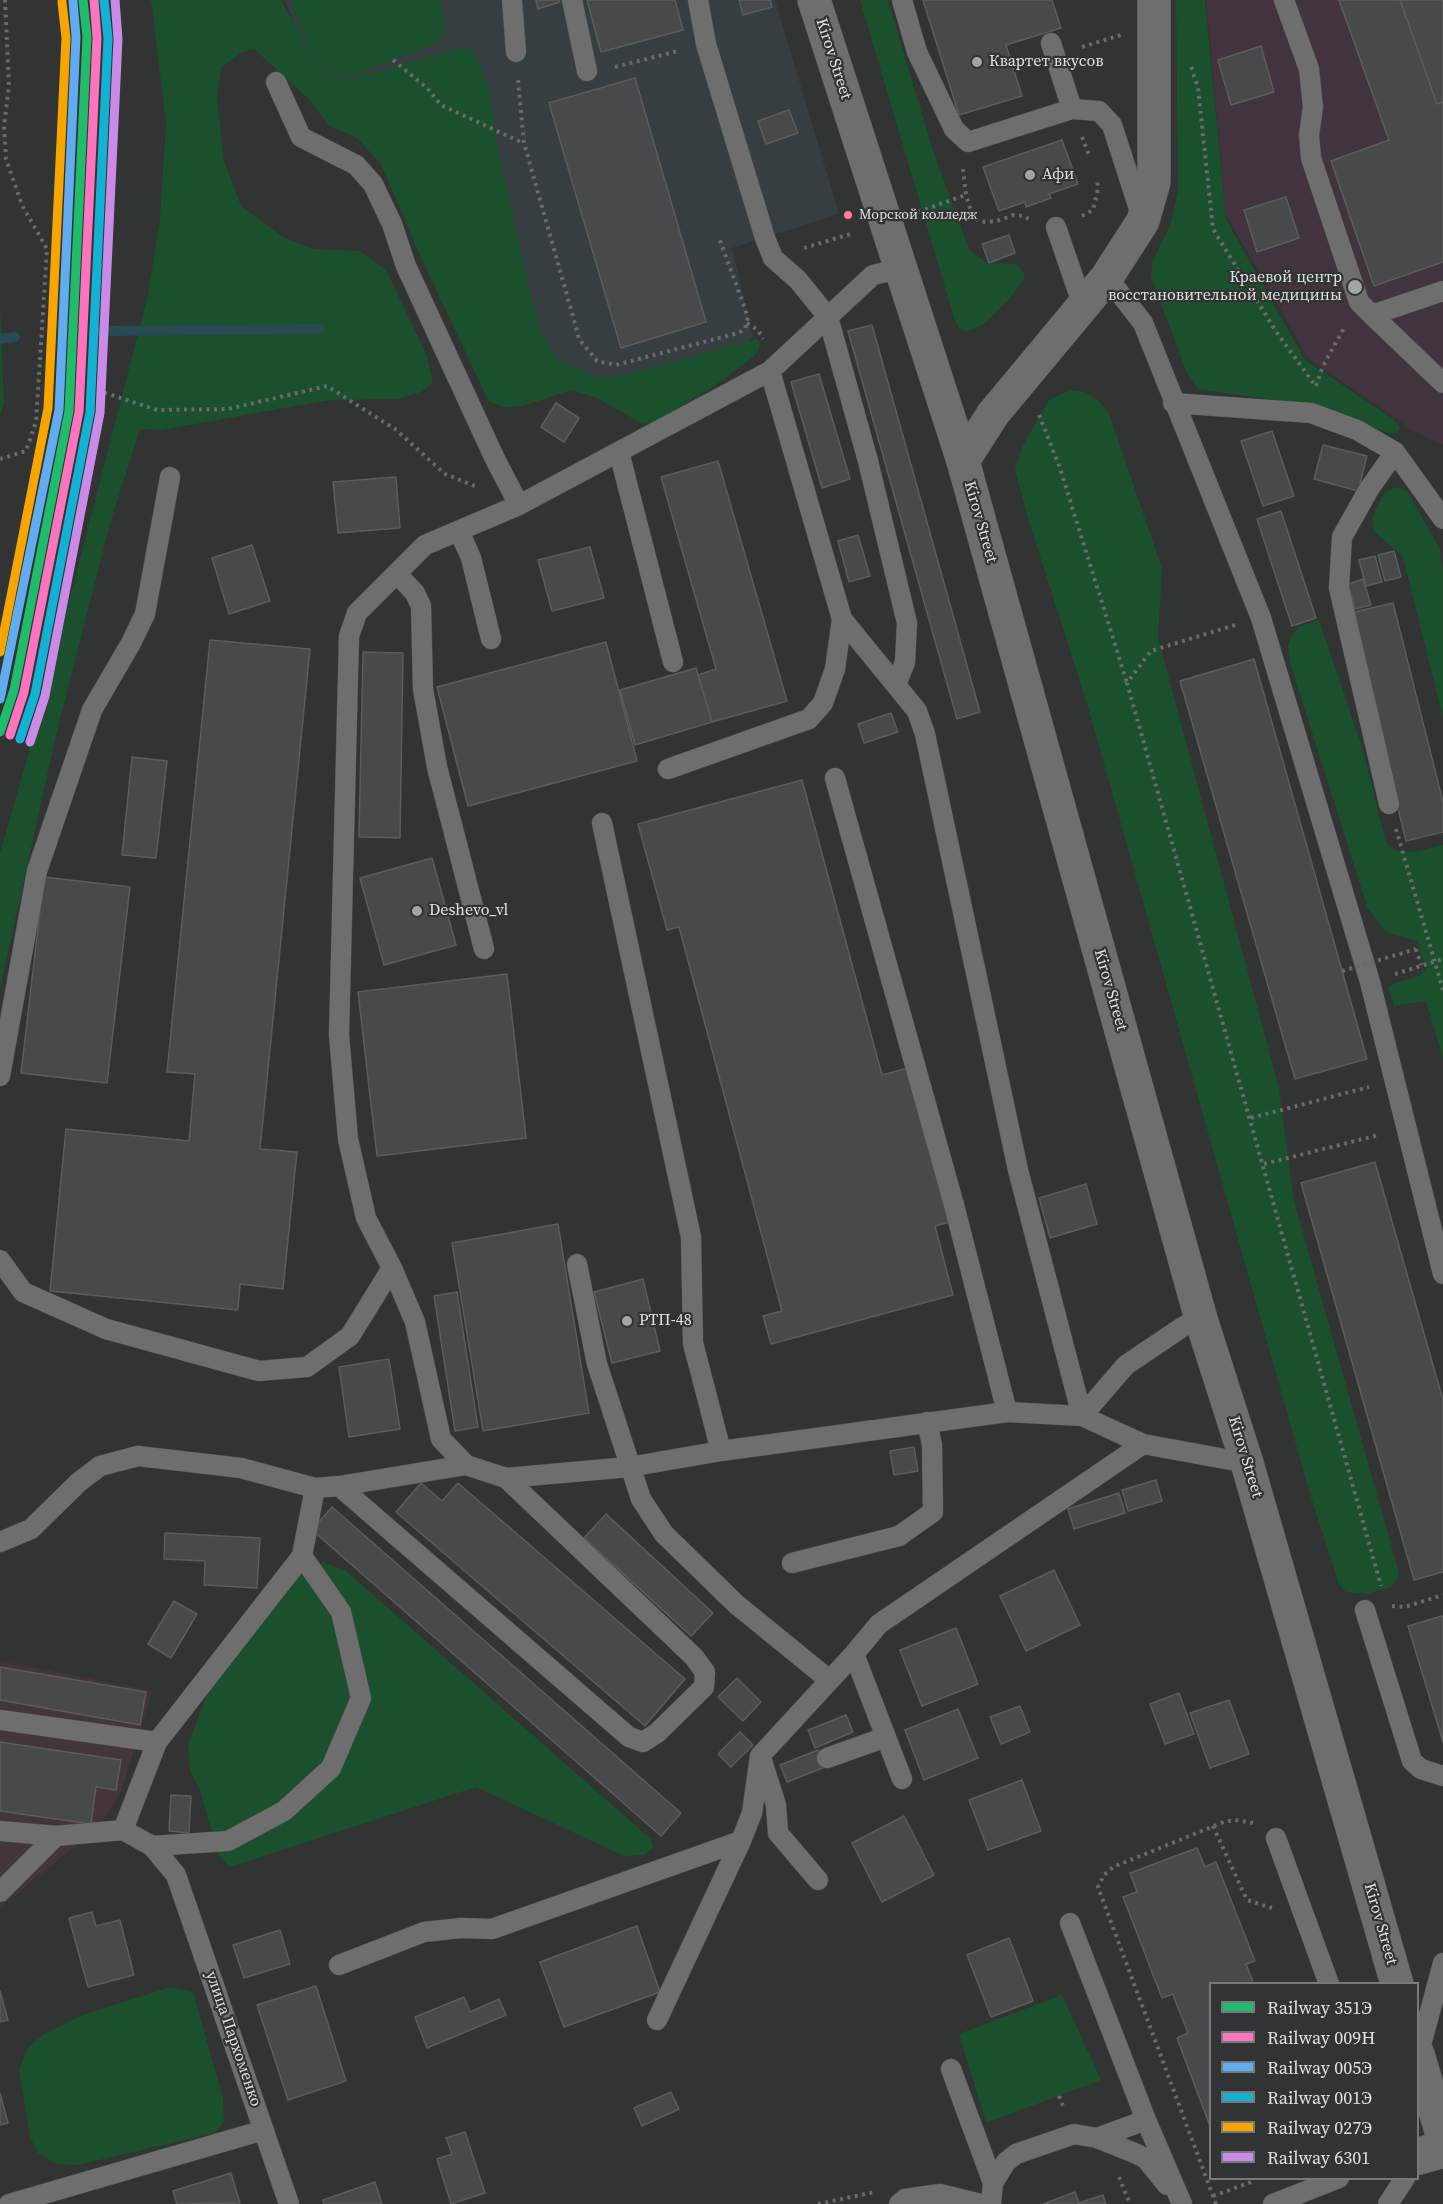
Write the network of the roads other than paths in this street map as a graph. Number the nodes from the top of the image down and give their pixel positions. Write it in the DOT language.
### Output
graph roads {
  1 [pos="512,0"];
  2 [pos="572,0"];
  3 [pos="698,0"];
  4 [pos="814,0"];
  5 [pos="902,0"];
  6 [pos="1284,0"];
  7 [pos="1148,14"];
  8 [pos="1051,43"];
  9 [pos="516,52"];
  10 [pos="587,71"];
  11 [pos="276,82"];
  12 [pos="1072,109"];
  13 [pos="1143,221"];
  14 [pos="1056,227"];
  15 [pos="903,268"];
  16 [pos="1107,277"];
  17 [pos="1443,291"];
  18 [pos="1083,306"];
  19 [pos="1366,308"];
  20 [pos="828,317"];
  21 [pos="770,371"];
  22 [pos="1443,383"];
  23 [pos="1173,402"];
  24 [pos="619,452"];
  25 [pos="1395,452"];
  26 [pos="963,461"];
  27 [pos="170,477"];
  28 [pos="519,505"];
  29 [pos="1443,519"];
  30 [pos="459,531"];
  31 [pos="398,575"];
  32 [pos="842,619"];
  33 [pos="491,639"];
  34 [pos="673,662"];
  35 [pos="896,685"];
  36 [pos="668,769"];
  37 [pos="835,778"];
  38 [pos="1389,804"];
  39 [pos="602,823"];
  40 [pos="484,949"];
  41 [pos="0,1076"];
  42 [pos="0,1260"];
  43 [pos="577,1264"];
  44 [pos="392,1268"];
  45 [pos="1443,1274"];
  46 [pos="1202,1319"];
  47 [pos="1007,1412"];
  48 [pos="1083,1416"];
  49 [pos="927,1422"];
  50 [pos="1143,1444"];
  51 [pos="721,1451"];
  52 [pos="1247,1463"];
  53 [pos="466,1465"];
  54 [pos="629,1467"];
  55 [pos="506,1478"];
  56 [pos="339,1486"];
  57 [pos="315,1488"];
  58 [pos="0,1542"];
  59 [pos="302,1556"];
  60 [pos="792,1563"];
  61 [pos="1365,1610"];
  62 [pos="854,1654"];
  63 [pos="828,1679"];
  64 [pos="0,1720"];
  65 [pos="886,1737"];
  66 [pos="157,1742"];
  67 [pos="760,1756"];
  68 [pos="827,1758"];
  69 [pos="1443,1776"];
  70 [pos="902,1779"];
  71 [pos="0,1830"];
  72 [pos="123,1830"];
  73 [pos="56,1836"];
  74 [pos="1276,1838"];
  75 [pos="741,1841"];
  76 [pos="152,1846"];
  77 [pos="818,1880"];
  78 [pos="0,1892"];
  79 [pos="1070,1923"];
  80 [pos="1443,1963"];
  81 [pos="339,1965"];
  82 [pos="1329,1982"];
  83 [pos="1397,1982"];
  84 [pos="657,2020"];
  85 [pos="1419,2051"];
  86 [pos="1419,2058"];
  87 [pos="951,2069"];
  88 [pos="1146,2120"];
  89 [pos="264,2130"];
  90 [pos="1097,2138"];
  91 [pos="1443,2138"];
  92 [pos="1419,2148"];
  93 [pos="1443,2158"];
  94 [pos="1419,2165"];
  95 [pos="1334,2180"];
  96 [pos="1403,2180"];
  97 [pos="993,2183"];
  98 [pos="9,2204"];
  99 [pos="290,2204"];
  100 [pos="899,2204"];
  101 [pos="981,2204"];
  102 [pos="991,2204"];
  103 [pos="1182,2204"];
  104 [pos="1273,2204"];
  105 [pos="1388,2204"];
  1 -- 9 [label="lane"];
  2 -- 10 [label="lane"];
  3 -- 20 [label="lane"];
  4 -- 15 [label="street, Kirov Street"];
  5 -- 12 [label="lane"];
  6 -- 19 [label="lane"];
  7 -- 13 [label="street"];
  8 -- 12 [label="lane"];
  11 -- 28 [label="lane"];
  12 -- 13 [label="lane"];
  13 -- 16 [label="street"];
  14 -- 18 [label="lane"];
  15 -- 20 [label="lane"];
  15 -- 26 [label="street, Kirov Street"];
  16 -- 18 [label="street"];
  16 -- 23 [label="lane"];
  17 -- 19 [label="lane"];
  18 -- 26 [label="street"];
  19 -- 22 [label="lane"];
  20 -- 21 [label="lane"];
  20 -- 35 [label="lane"];
  21 -- 24 [label="lane"];
  21 -- 32 [label="lane"];
  23 -- 25 [label="lane"];
  23 -- 45 [label="lane"];
  24 -- 28 [label="lane"];
  24 -- 34 [label="lane"];
  25 -- 29 [label="lane"];
  25 -- 38 [label="lane"];
  26 -- 46 [label="street, Kirov Street"];
  27 -- 41 [label="lane"];
  28 -- 30 [label="lane"];
  30 -- 31 [label="lane"];
  30 -- 33 [label="lane"];
  31 -- 40 [label="lane"];
  31 -- 44 [label="lane"];
  32 -- 35 [label="lane"];
  32 -- 36 [label="lane"];
  35 -- 48 [label="lane"];
  37 -- 47 [label="lane"];
  39 -- 51 [label="lane"];
  42 -- 44 [label="lane"];
  43 -- 54 [label="lane"];
  44 -- 53 [label="lane"];
  46 -- 48 [label="lane"];
  46 -- 52 [label="street, Kirov Street"];
  47 -- 48 [label="lane"];
  47 -- 49 [label="lane"];
  48 -- 50 [label="lane"];
  49 -- 51 [label="lane"];
  49 -- 60 [label="lane"];
  50 -- 52 [label="lane"];
  50 -- 62 [label="lane"];
  51 -- 54 [label="lane"];
  52 -- 83 [label="street, Kirov Street"];
  53 -- 55 [label="lane"];
  53 -- 56 [label="lane"];
  54 -- 55 [label="lane"];
  54 -- 63 [label="lane"];
  55 -- 56 [label="lane"];
  56 -- 57 [label="lane"];
  57 -- 58 [label="lane"];
  57 -- 59 [label="lane"];
  59 -- 66 [label="lane"];
  59 -- 76 [label="lane"];
  61 -- 69 [label="lane"];
  62 -- 63 [label="lane"];
  62 -- 65 [label="lane"];
  63 -- 67 [label="lane"];
  64 -- 66 [label="lane"];
  65 -- 68 [label="lane"];
  65 -- 70 [label="lane"];
  66 -- 72 [label="lane"];
  67 -- 75 [label="lane"];
  67 -- 77 [label="lane"];
  71 -- 73 [label="lane"];
  72 -- 73 [label="lane"];
  72 -- 76 [label="lane"];
  73 -- 78 [label="lane"];
  74 -- 82 [label="lane"];
  75 -- 81 [label="lane"];
  75 -- 84 [label="lane"];
  76 -- 89 [label="lane, улица Пархоменко"];
  79 -- 88 [label="lane"];
  80 -- 85 [label="lane"];
  86 -- 91 [label="street"];
  87 -- 97 [label="lane"];
  88 -- 90 [label="lane"];
  88 -- 103 [label="lane"];
  89 -- 98 [label="lane"];
  89 -- 99 [label="lane, улица Пархоменко"];
  90 -- 97 [label="lane"];
  90 -- 103 [label="lane"];
  91 -- 92 [label="lane"];
  93 -- 94 [label="lane"];
  95 -- 104 [label="lane"];
  96 -- 105 [label="lane"];
  97 -- 102 [label="lane"];
  100 -- 101 [label="lane"];
}
